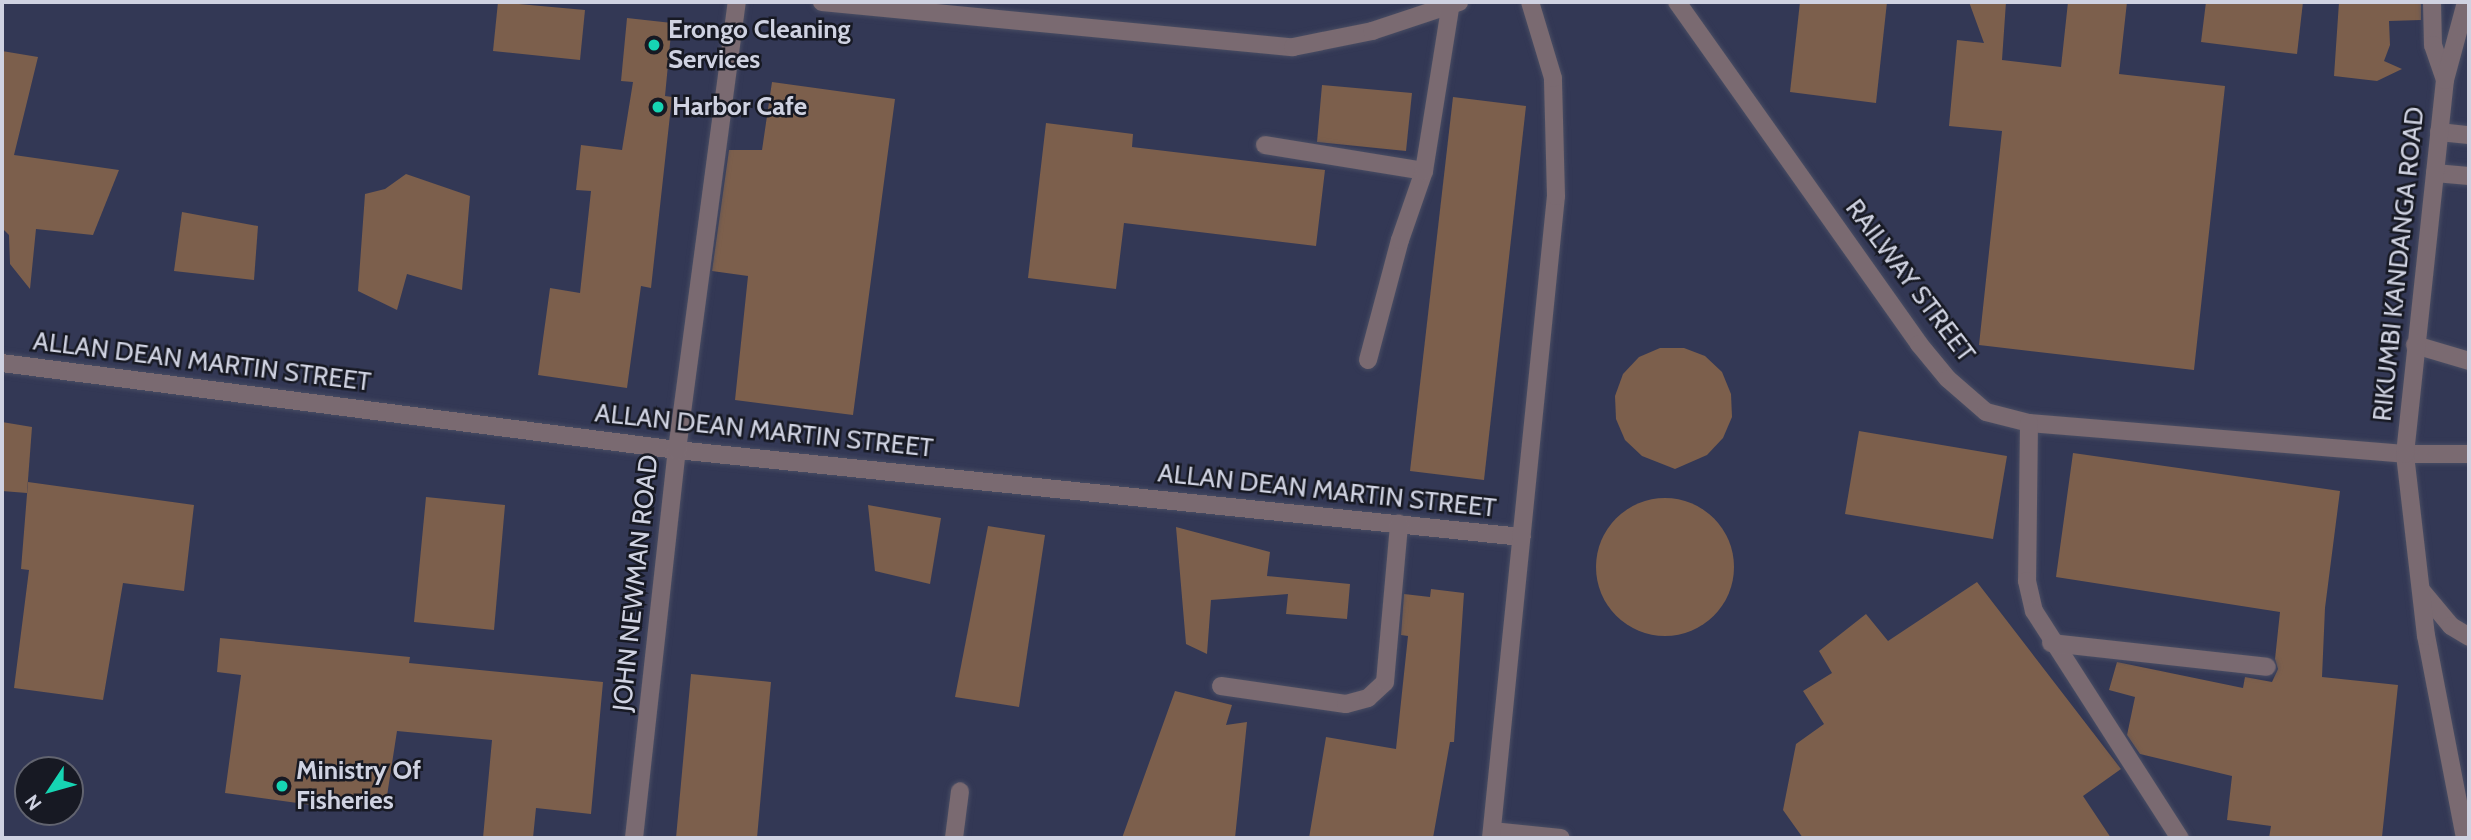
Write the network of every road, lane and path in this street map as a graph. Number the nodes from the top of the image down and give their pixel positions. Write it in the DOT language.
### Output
graph roads {
  1 [pos="737,2"];
  2 [pos="822,2"];
  3 [pos="1530,2"];
  4 [pos="1677,2"];
  5 [pos="2432,2"];
  6 [pos="2466,2"];
  7 [pos="1454,5"];
  8 [pos="2445,80"];
  9 [pos="2439,132"];
  10 [pos="2469,135"];
  11 [pos="1265,145"];
  12 [pos="1424,171"];
  13 [pos="2435,173"];
  14 [pos="2469,176"];
  15 [pos="2415,345"];
  16 [pos="1368,360"];
  17 [pos="2469,361"];
  18 [pos="2,363"];
  19 [pos="2029,423"];
  20 [pos="677,450"];
  21 [pos="2405,454"];
  22 [pos="2469,454"];
  23 [pos="1399,524"];
  24 [pos="1522,537"];
  25 [pos="2421,590"];
  26 [pos="2469,637"];
  27 [pos="2051,643"];
  28 [pos="2267,667"];
  29 [pos="1221,686"];
  30 [pos="960,791"];
  31 [pos="1492,835"];
  32 [pos="634,838"];
  33 [pos="954,838"];
  34 [pos="1562,838"];
  35 [pos="2180,838"];
  36 [pos="2465,838"];
  1 -- 20 [label="street, JOHN NEWMAN ROAD"];
  2 -- 7 [label="street"];
  3 -- 24 [label="street"];
  4 -- 19 [label="street, RAILWAY STREET"];
  5 -- 8 [label="street, RIKUMBI KANDANGA ROAD"];
  6 -- 8 [label="street, RIKUMBI KANDANGA ROAD"];
  7 -- 12 [label="street"];
  8 -- 9 [label="street, RIKUMBI KANDANGA ROAD"];
  9 -- 10 [label="street"];
  9 -- 13 [label="street, RIKUMBI KANDANGA ROAD"];
  11 -- 12 [label="street"];
  12 -- 16 [label="street"];
  13 -- 14 [label="street"];
  13 -- 15 [label="street, RIKUMBI KANDANGA ROAD"];
  15 -- 17 [label="street"];
  15 -- 21 [label="street, RIKUMBI KANDANGA ROAD"];
  18 -- 20 [label="street, ALLAN DEAN MARTIN STREET"];
  19 -- 21 [label="street, RAILWAY STREET"];
  19 -- 27 [label="street"];
  20 -- 23 [label="street, ALLAN DEAN MARTIN STREET"];
  20 -- 32 [label="street, JOHN NEWMAN ROAD"];
  21 -- 22 [label="street, RAILWAY STREET"];
  21 -- 25 [label="street, RIKUMBI KANDANGA ROAD"];
  23 -- 24 [label="street, ALLAN DEAN MARTIN STREET"];
  23 -- 29 [label="street"];
  24 -- 31 [label="street"];
  25 -- 26 [label="street"];
  25 -- 36 [label="street, RIKUMBI KANDANGA ROAD"];
  27 -- 28 [label="street"];
  27 -- 35 [label="street"];
  30 -- 33 [label="street"];
  31 -- 34 [label="street"];
}
